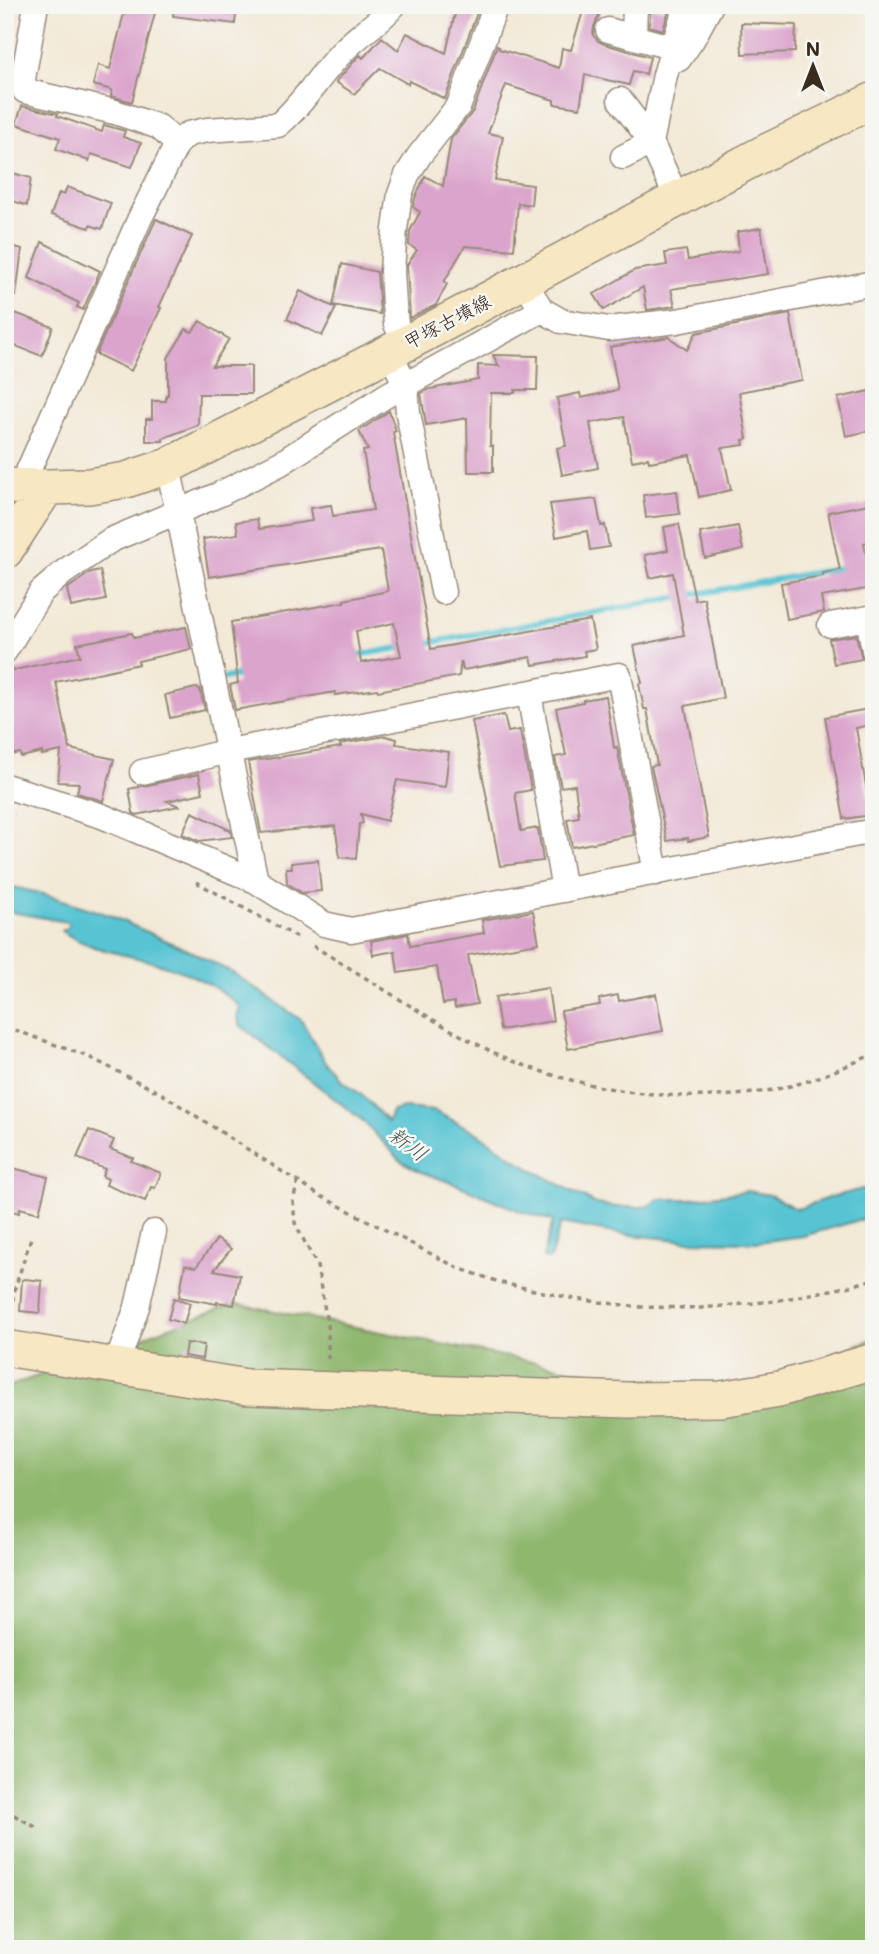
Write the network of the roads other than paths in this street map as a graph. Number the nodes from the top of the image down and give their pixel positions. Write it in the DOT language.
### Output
graph roads {
  1 [pos="36,5"];
  2 [pos="394,5"];
  3 [pos="496,5"];
  4 [pos="635,5"];
  5 [pos="698,6"];
  6 [pos="608,30"];
  7 [pos="634,37"];
  8 [pos="671,55"];
  9 [pos="620,100"];
  10 [pos="874,100"];
  11 [pos="651,143"];
  12 [pos="177,144"];
  13 [pos="623,157"];
  14 [pos="678,200"];
  15 [pos="524,280"];
  16 [pos="874,283"];
  17 [pos="542,310"];
  18 [pos="398,348"];
  19 [pos="406,386"];
  20 [pos="168,466"];
  21 [pos="17,486"];
  22 [pos="178,510"];
  23 [pos="5,551"];
  24 [pos="443,592"];
  25 [pos="871,618"];
  26 [pos="831,625"];
  27 [pos="874,650"];
  28 [pos="5,651"];
  29 [pos="529,693"];
  30 [pos="229,751"];
  31 [pos="142,772"];
  32 [pos="5,786"];
  33 [pos="874,831"];
  34 [pos="656,873"];
  35 [pos="256,881"];
  36 [pos="564,890"];
  37 [pos="154,1232"];
  38 [pos="7,1339"];
  39 [pos="874,1361"];
  40 [pos="116,1366"];
  1 -- 12 [label="street"];
  2 -- 12 [label="street"];
  3 -- 18 [label="street"];
  4 -- 7 [label="street"];
  5 -- 8 [label="street"];
  6 -- 7 [label="street"];
  7 -- 8 [label="street"];
  8 -- 11 [label="street"];
  9 -- 11 [label="street"];
  10 -- 14 [label="street, 甲塚古墳線"];
  11 -- 13 [label="street"];
  11 -- 14 [label="street"];
  12 -- 21 [label="street"];
  14 -- 15 [label="street, 甲塚古墳線"];
  15 -- 17 [label="street"];
  15 -- 18 [label="street, 甲塚古墳線"];
  16 -- 17 [label="street"];
  17 -- 19 [label="street"];
  18 -- 19 [label="street"];
  18 -- 20 [label="street, 甲塚古墳線"];
  19 -- 22 [label="street"];
  19 -- 24 [label="street"];
  20 -- 21 [label="street, 甲塚古墳線"];
  20 -- 22 [label="street"];
  21 -- 23 [label="street"];
  22 -- 28 [label="street"];
  22 -- 30 [label="street"];
  25 -- 26 [label="street"];
  25 -- 27 [label="street"];
  29 -- 30 [label="street"];
  29 -- 34 [label="street"];
  29 -- 36 [label="street"];
  30 -- 31 [label="street"];
  30 -- 35 [label="street"];
  32 -- 35 [label="street"];
  33 -- 34 [label="street"];
  34 -- 36 [label="street"];
  35 -- 36 [label="street"];
  37 -- 40 [label="street"];
  38 -- 40 [label="street"];
  39 -- 40 [label="street"];
}
